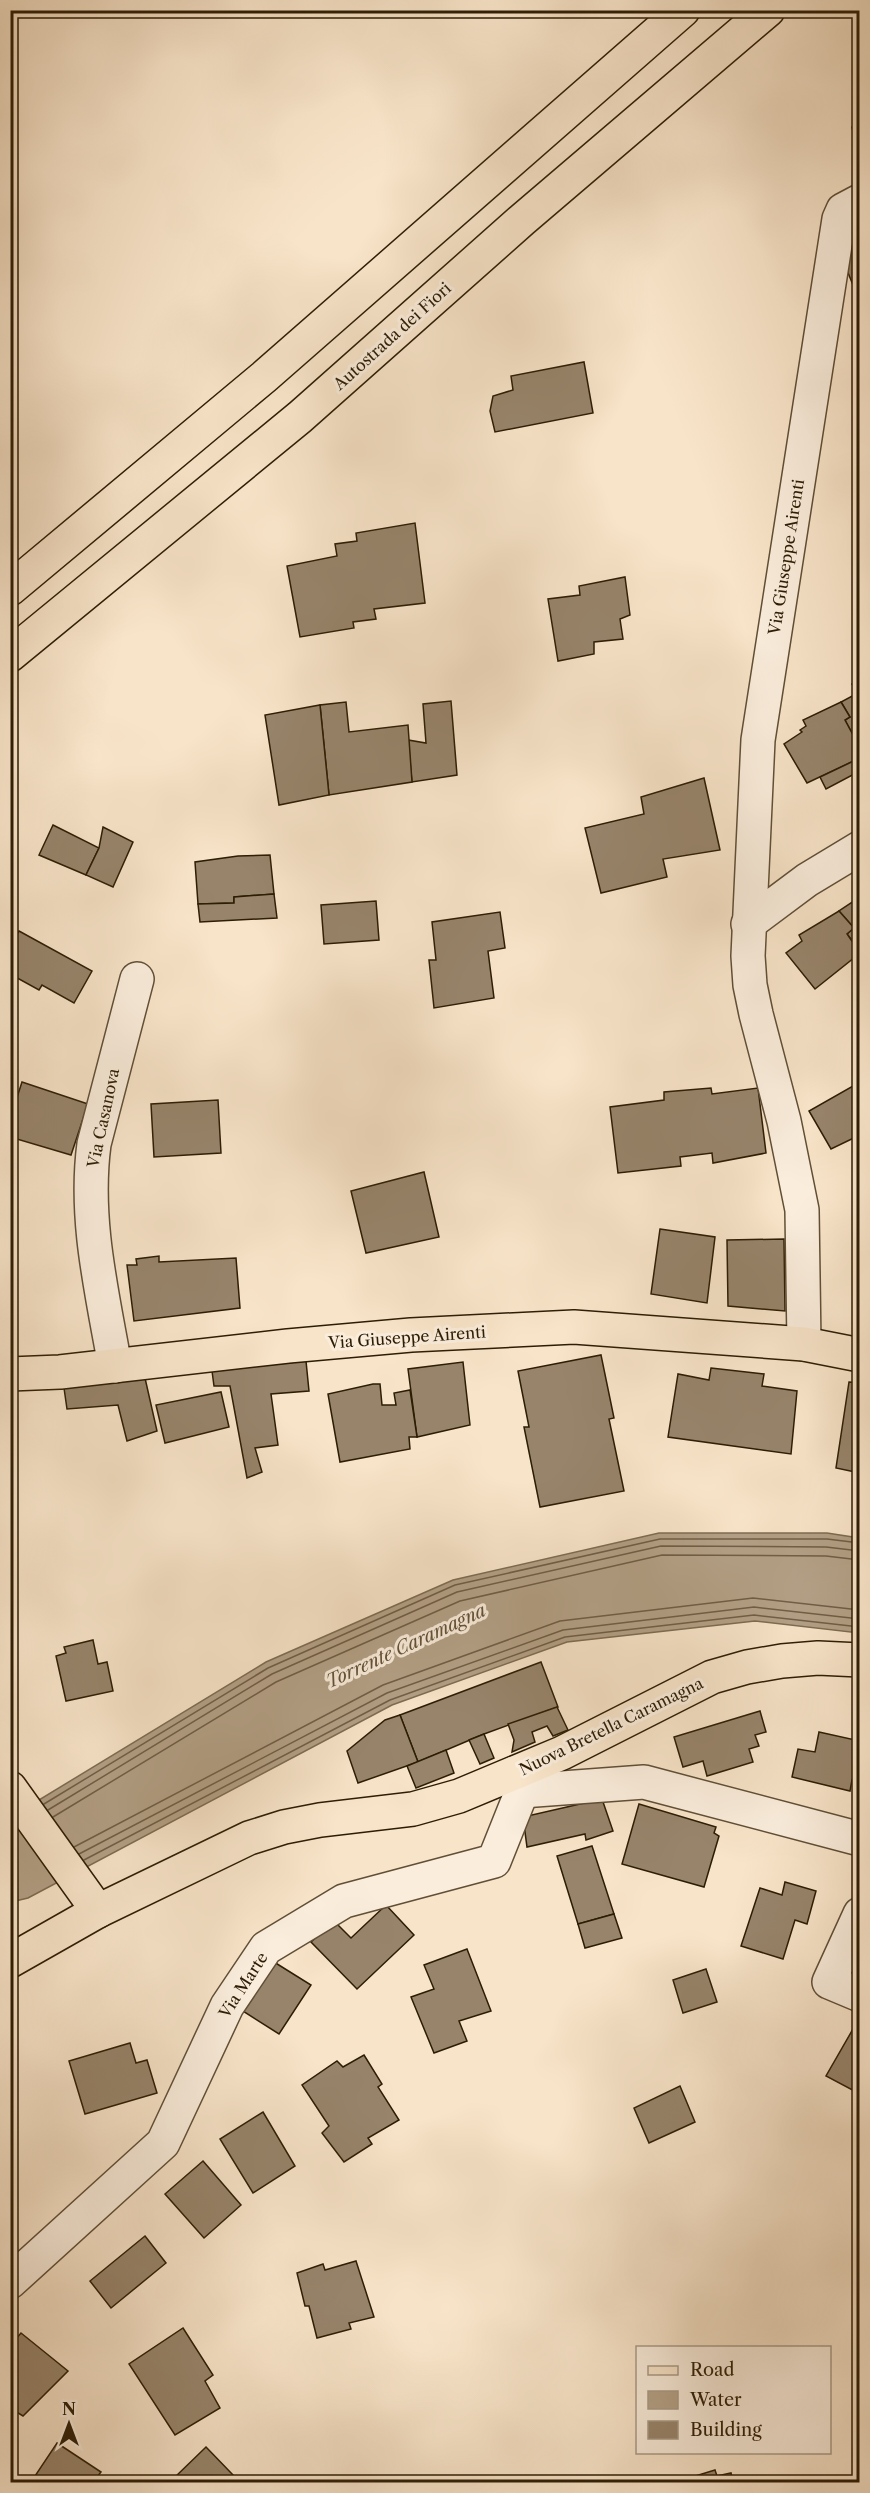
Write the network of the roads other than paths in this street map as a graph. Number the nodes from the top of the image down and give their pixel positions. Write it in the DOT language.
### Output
graph roads {
  1 [pos="683,10"];
  2 [pos="768,10"];
  3 [pos="860,201"];
  4 [pos="10,589"];
  5 [pos="10,655"];
  6 [pos="860,848"];
  7 [pos="748,924"];
  8 [pos="137,979"];
  9 [pos="804,1344"];
  10 [pos="860,1355"];
  11 [pos="115,1366"];
  12 [pos="10,1374"];
  13 [pos="860,1660"];
  14 [pos="519,1782"];
  15 [pos="10,1788"];
  16 [pos="860,1839"];
  17 [pos="98,1911"];
  18 [pos="860,1914"];
  19 [pos="10,1961"];
  20 [pos="860,1995"];
  21 [pos="10,2282"];
  1 -- 4 [label="main road"];
  2 -- 5 [label="main road, Autostrada dei Fiori"];
  3 -- 7 [label="street, Via Giuseppe Airenti"];
  6 -- 7 [label="street"];
  7 -- 9 [label="street, Via Giuseppe Airenti"];
  8 -- 11 [label="street, Via Casanova"];
  9 -- 10 [label="main road, Via Giuseppe Airenti"];
  9 -- 11 [label="main road, Via Giuseppe Airenti"];
  11 -- 12 [label="main road, Via Giuseppe Airenti"];
  13 -- 14 [label="main road, Nuova Bretella Caramagna"];
  14 -- 16 [label="street"];
  14 -- 17 [label="main road, Nuova Bretella Caramagna"];
  14 -- 21 [label="street, Via Marte"];
  15 -- 17 [label="main road"];
  17 -- 19 [label="main road"];
  18 -- 20 [label="street"];
}
